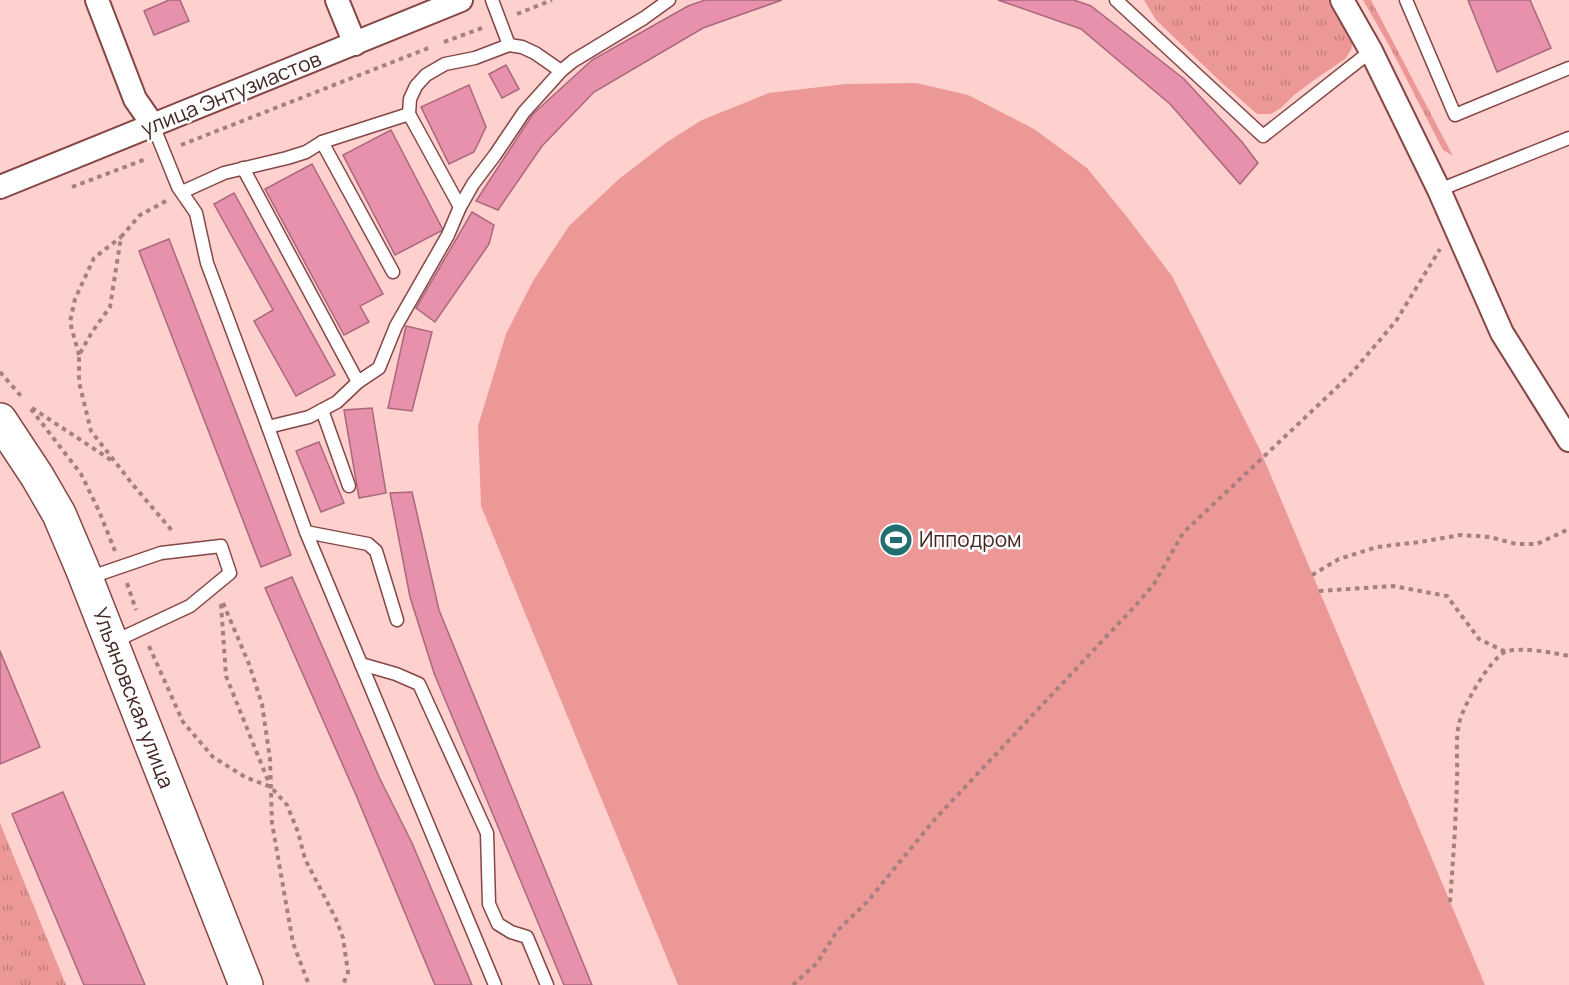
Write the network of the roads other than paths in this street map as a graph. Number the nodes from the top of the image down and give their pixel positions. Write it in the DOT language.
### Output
graph roads {
  1 [pos="97,0"];
  2 [pos="337,0"];
  3 [pos="461,0"];
  4 [pos="492,0"];
  5 [pos="669,0"];
  6 [pos="1116,0"];
  7 [pos="1341,0"];
  8 [pos="1406,0"];
  9 [pos="355,44"];
  10 [pos="509,45"];
  11 [pos="1371,51"];
  12 [pos="1569,68"];
  13 [pos="561,71"];
  14 [pos="409,114"];
  15 [pos="153,125"];
  16 [pos="1569,138"];
  17 [pos="322,142"];
  18 [pos="243,168"];
  19 [pos="0,187"];
  20 [pos="1439,190"];
  21 [pos="182,192"];
  22 [pos="460,207"];
  23 [pos="393,272"];
  24 [pos="358,382"];
  25 [pos="11,409"];
  26 [pos="322,410"];
  27 [pos="268,427"];
  28 [pos="1569,440"];
  29 [pos="349,486"];
  30 [pos="306,532"];
  31 [pos="87,579"];
  32 [pos="397,620"];
  33 [pos="112,642"];
  34 [pos="361,664"];
  35 [pos="246,985"];
  36 [pos="495,985"];
  37 [pos="547,985"];
  1 -- 15 [label="street"];
  2 -- 9 [label="street"];
  3 -- 9 [label="street, улица Энтузиастов"];
  4 -- 10 [label="lane"];
  5 -- 13 [label="lane"];
  6 -- 11 [label="lane"];
  7 -- 11 [label="street"];
  8 -- 12 [label="lane"];
  9 -- 15 [label="street, улица Энтузиастов"];
  10 -- 13 [label="lane"];
  10 -- 14 [label="lane"];
  11 -- 20 [label="street"];
  13 -- 22 [label="lane"];
  14 -- 17 [label="lane"];
  14 -- 22 [label="lane"];
  15 -- 19 [label="street, улица Энтузиастов"];
  15 -- 21 [label="lane"];
  16 -- 20 [label="lane"];
  17 -- 18 [label="lane"];
  17 -- 23 [label="lane"];
  18 -- 21 [label="lane"];
  18 -- 24 [label="lane"];
  20 -- 28 [label="street"];
  21 -- 27 [label="lane"];
  22 -- 24 [label="lane"];
  24 -- 26 [label="lane"];
  25 -- 31 [label="main road, Ульяновская улица"];
  26 -- 27 [label="lane"];
  26 -- 29 [label="lane"];
  27 -- 30 [label="lane"];
  30 -- 32 [label="lane"];
  30 -- 34 [label="lane"];
  31 -- 33 [label="main road, Ульяновская улица"];
  31 -- 33 [label="lane"];
  33 -- 35 [label="main road, Ульяновская улица"];
  34 -- 36 [label="lane"];
  34 -- 37 [label="lane"];
}
